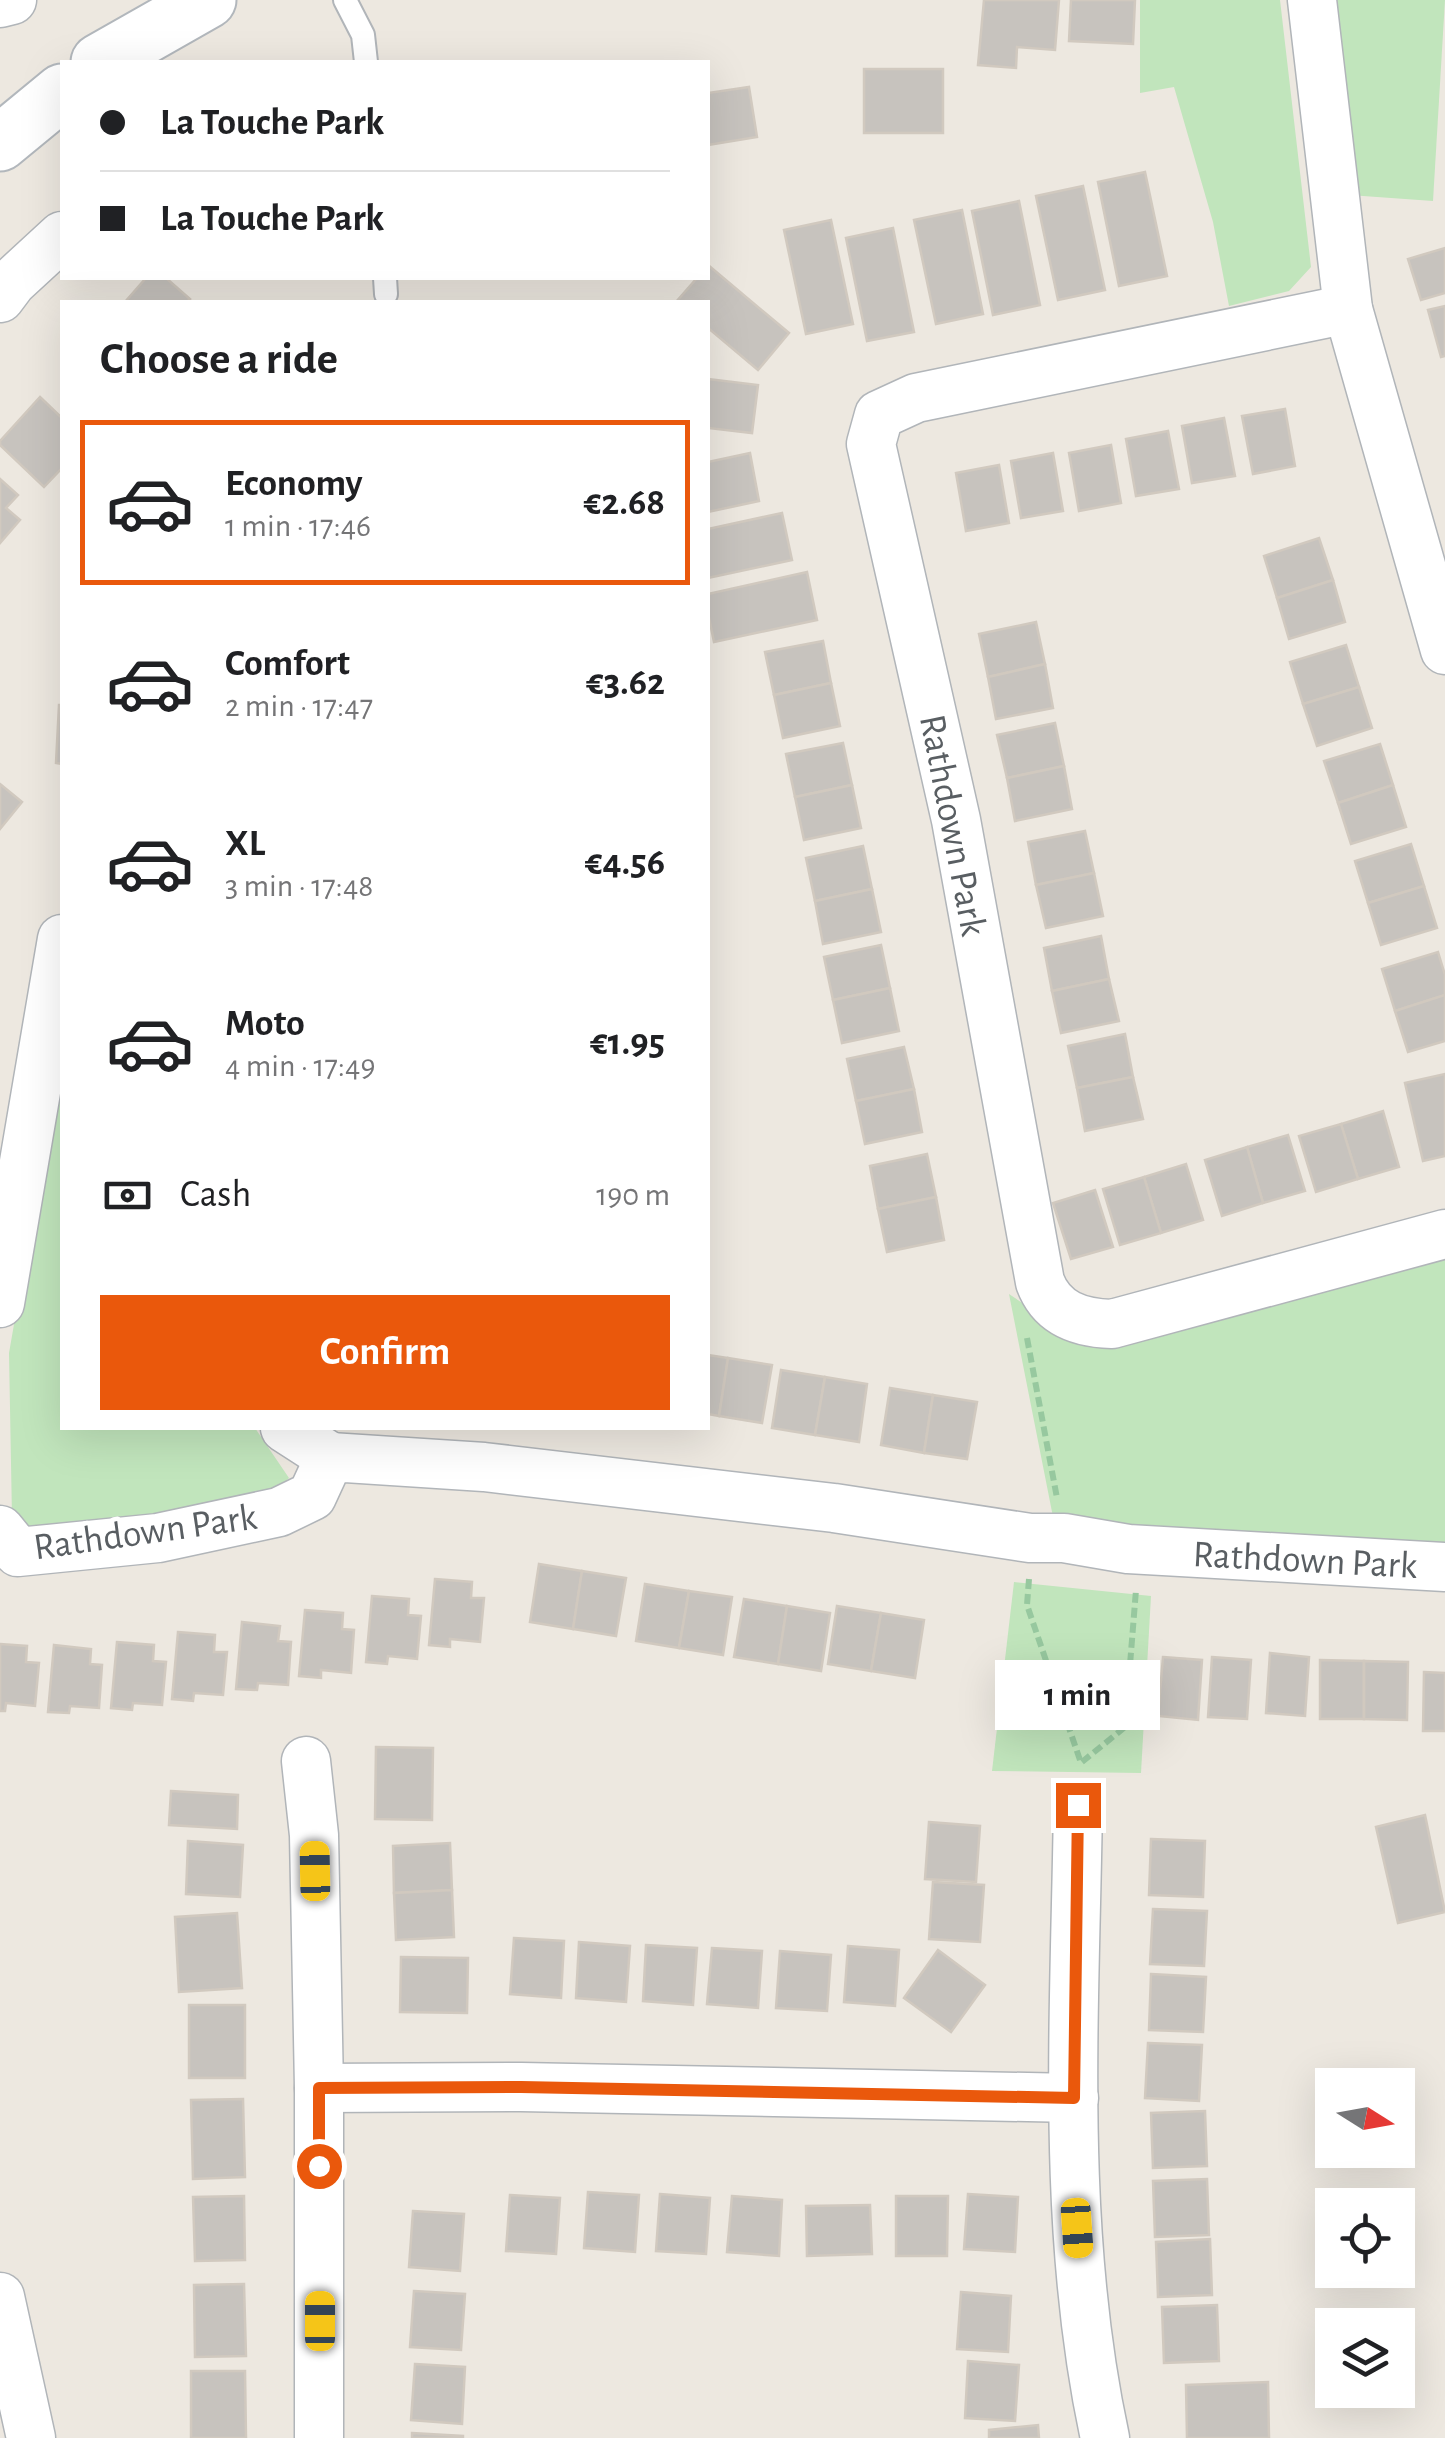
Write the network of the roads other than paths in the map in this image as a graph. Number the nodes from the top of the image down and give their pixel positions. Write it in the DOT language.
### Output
graph roads {
  1 [pos="12,0"];
  2 [pos="208,0"];
  3 [pos="345,0"];
  4 [pos="1312,0"];
  5 [pos="0,2"];
  6 [pos="103,60"];
  7 [pos="366,60"];
  8 [pos="60,93"];
  9 [pos="3,136"];
  10 [pos="60,238"];
  11 [pos="0,298"];
  12 [pos="1348,309"];
  13 [pos="1445,650"];
  14 [pos="60,951"];
  15 [pos="1445,1234"];
  16 [pos="0,1303"];
  17 [pos="288,1430"];
  18 [pos="330,1457"];
  19 [pos="0,1530"];
  20 [pos="1445,1566"];
  21 [pos="306,1761"];
  22 [pos="1080,1784"];
  23 [pos="319,2088"];
  24 [pos="1074,2098"];
  25 [pos="0,2297"];
  26 [pos="31,2438"];
  27 [pos="320,2438"];
  28 [pos="1105,2438"];
  1 -- 5 [label="street"];
  2 -- 6 [label="main road"];
  3 -- 7 [label="lane"];
  4 -- 12 [label="street"];
  8 -- 9 [label="main road"];
  10 -- 11 [label="street"];
  12 -- 13 [label="street"];
  12 -- 15 [label="street, Rathdown Park"];
  14 -- 16 [label="street"];
  17 -- 18 [label="street, Rathdown Park"];
  18 -- 19 [label="street, Rathdown Park"];
  18 -- 20 [label="street, Rathdown Park"];
  21 -- 23 [label="street"];
  22 -- 24 [label="street"];
  23 -- 24 [label="street"];
  23 -- 27 [label="street"];
  24 -- 28 [label="street"];
  25 -- 26 [label="street"];
}
